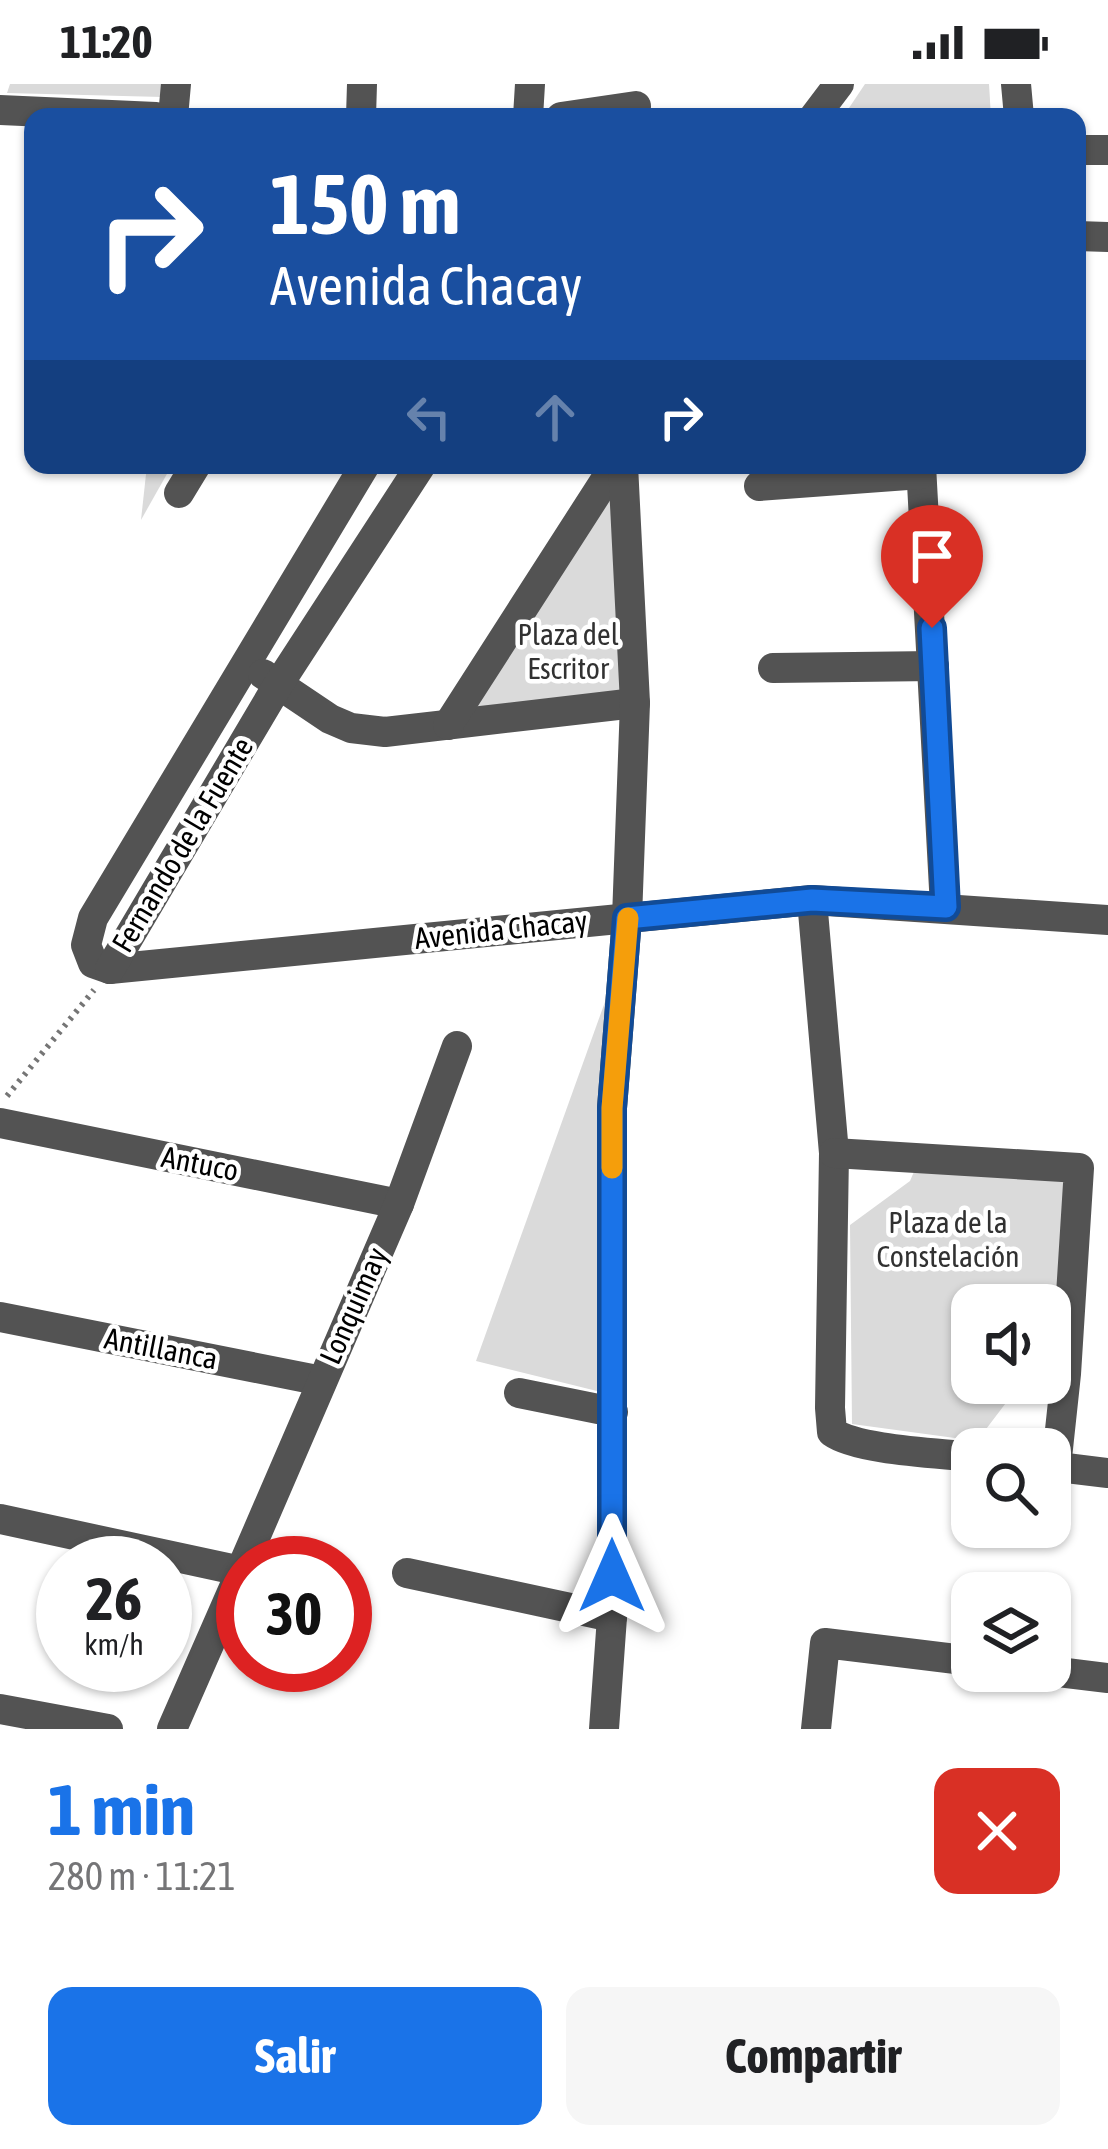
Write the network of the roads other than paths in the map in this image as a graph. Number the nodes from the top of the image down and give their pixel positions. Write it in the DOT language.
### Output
graph roads {
  1 [pos="644,102"];
  2 [pos="611,108"];
  3 [pos="191,474"];
  4 [pos="359,474"];
  5 [pos="415,474"];
  6 [pos="613,474"];
  7 [pos="620,474"];
  8 [pos="873,474"];
  9 [pos="921,474"];
  10 [pos="759,486"];
  11 [pos="179,493"];
  12 [pos="245,661"];
  13 [pos="934,666"];
  14 [pos="773,668"];
  15 [pos="278,685"];
  16 [pos="635,703"];
  17 [pos="448,724"];
  18 [pos="812,900"];
  19 [pos="946,907"];
  20 [pos="627,918"];
  21 [pos="1108,920"];
  22 [pos="110,969"];
  23 [pos="457,1046"];
  24 [pos="0,1123"];
  25 [pos="834,1153"];
  26 [pos="400,1204"];
  27 [pos="0,1317"];
  28 [pos="322,1381"];
  29 [pos="519,1393"];
  30 [pos="613,1412"];
  31 [pos="1058,1428"];
  32 [pos="951,1454"];
  33 [pos="1071,1468"];
  34 [pos="1108,1473"];
  35 [pos="0,1519"];
  36 [pos="256,1536"];
  37 [pos="216,1562"];
  38 [pos="407,1573"];
  39 [pos="612,1617"];
  40 [pos="216,1629"];
  41 [pos="951,1658"];
  42 [pos="1071,1674"];
  43 [pos="1108,1678"];
  44 [pos="0,1709"];
  45 [pos="108,1729"];
  46 [pos="172,1729"];
  47 [pos="604,1729"];
  48 [pos="816,1729"];
  1 -- 2 [label="street"];
  3 -- 11 [label="street"];
  4 -- 12 [label="street, Fernando de la Fuente"];
  5 -- 15 [label="street, Fernando de la Fuente"];
  6 -- 17 [label="street"];
  7 -- 16 [label="street"];
  8 -- 10 [label="street"];
  9 -- 13 [label="street"];
  12 -- 15 [label="street"];
  12 -- 22 [label="street, Fernando de la Fuente"];
  13 -- 14 [label="street"];
  13 -- 19 [label="street"];
  15 -- 17 [label="street"];
  15 -- 22 [label="street, Fernando de la Fuente"];
  16 -- 17 [label="street"];
  16 -- 20 [label="street"];
  18 -- 19 [label="street, Avenida Chacay"];
  18 -- 20 [label="street, Avenida Chacay"];
  18 -- 25 [label="street"];
  19 -- 21 [label="street, Avenida Chacay"];
  20 -- 22 [label="street, Avenida Chacay"];
  20 -- 30 [label="street"];
  23 -- 26 [label="street, Lonquimay"];
  24 -- 26 [label="street, Antuco"];
  25 -- 31 [label="street"];
  25 -- 32 [label="street"];
  26 -- 28 [label="street, Lonquimay"];
  27 -- 28 [label="street, Antillanca"];
  28 -- 36 [label="street, Lonquimay"];
  29 -- 30 [label="street"];
  30 -- 39 [label="street"];
  33 -- 34 [label="street"];
  35 -- 37 [label="street"];
  38 -- 39 [label="street"];
  39 -- 47 [label="street"];
  40 -- 46 [label="street, Lonquimay"];
  41 -- 48 [label="street"];
  42 -- 43 [label="street"];
  44 -- 45 [label="street"];
}
